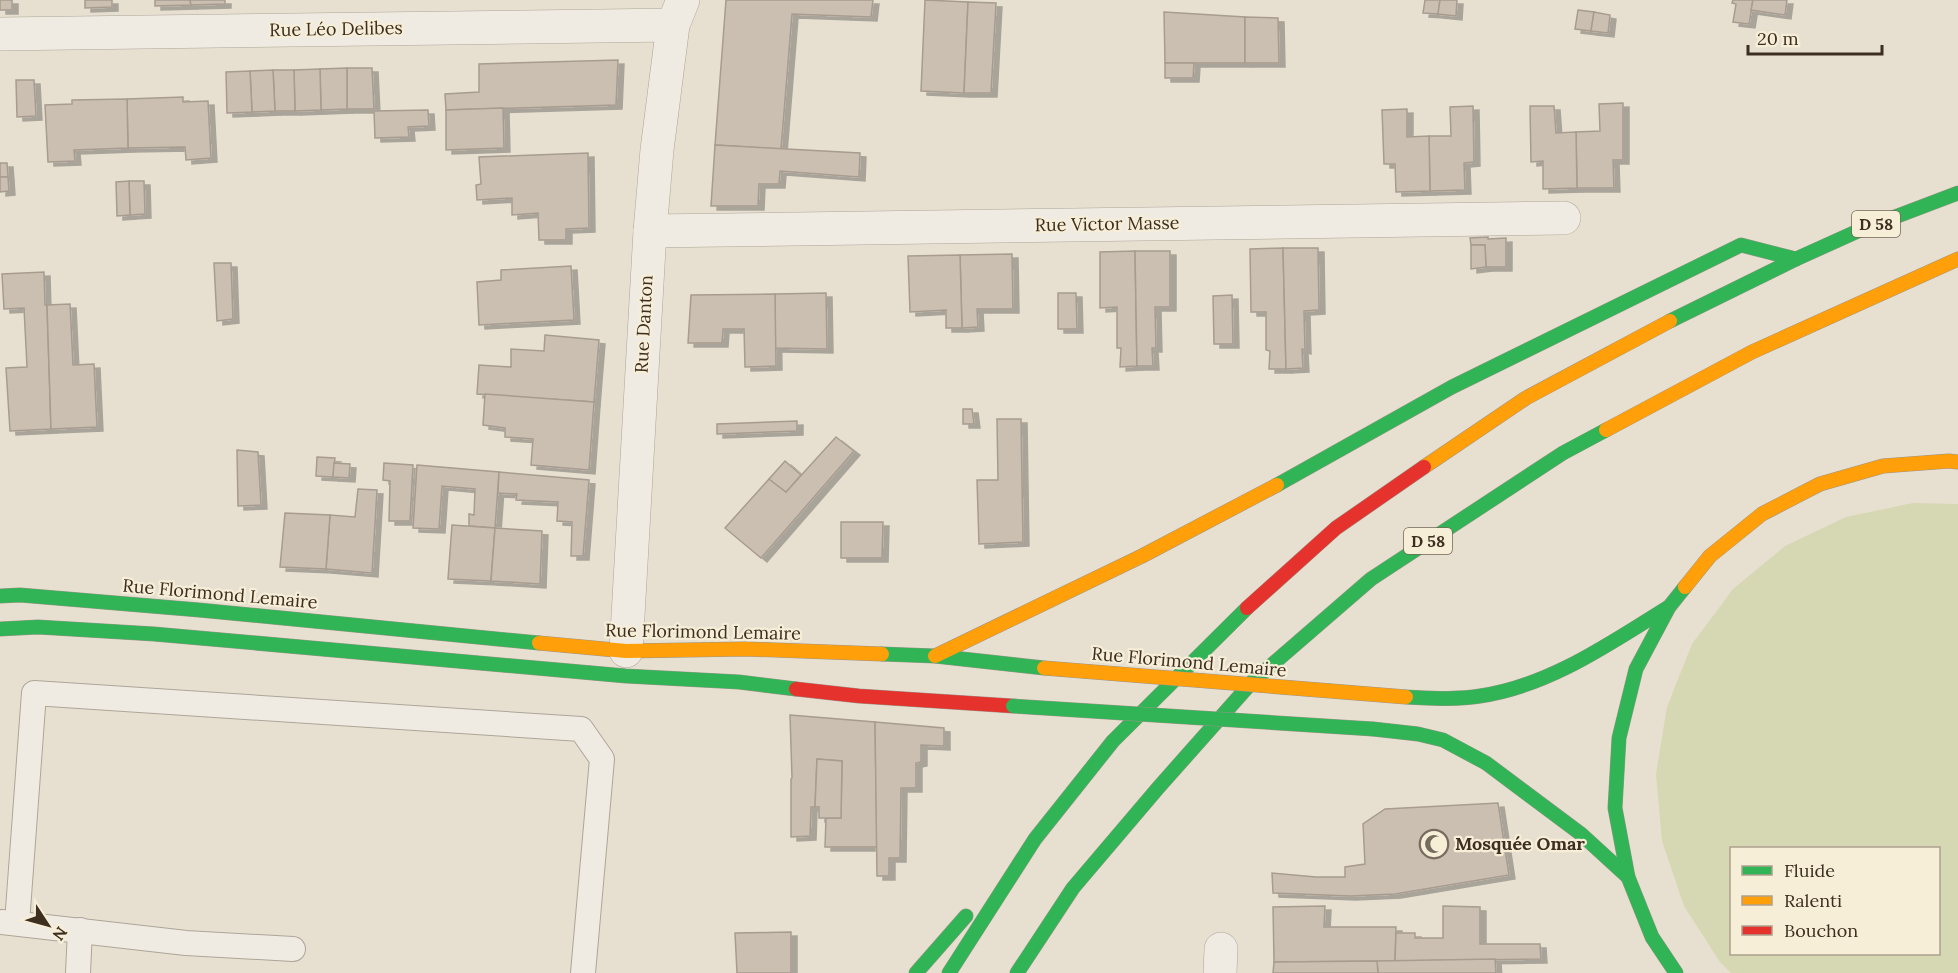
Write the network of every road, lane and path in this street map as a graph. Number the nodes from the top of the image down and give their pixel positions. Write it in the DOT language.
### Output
graph roads {
  1 [pos="678,12"];
  2 [pos="0,34"];
  3 [pos="1958,193"];
  4 [pos="1564,218"];
  5 [pos="650,231"];
  6 [pos="1797,259"];
  7 [pos="1958,259"];
  8 [pos="1958,462"];
  9 [pos="0,596"];
  10 [pos="1669,607"];
  11 [pos="0,629"];
  12 [pos="626,651"];
  13 [pos="935,656"];
  14 [pos="1035,839"];
  15 [pos="1628,877"];
  16 [pos="8,922"];
  17 [pos="80,930"];
  18 [pos="293,949"];
  19 [pos="78,973"];
  20 [pos="583,973"];
  21 [pos="916,973"];
  22 [pos="949,973"];
  23 [pos="1017,973"];
  24 [pos="1676,973"];
  1 -- 2 [label="street, Rue Léo Delibes"];
  1 -- 5 [label="street, Rue Danton"];
  3 -- 6 [label="main road, D 58"];
  4 -- 5 [label="street, Rue Victor Masse"];
  5 -- 12 [label="street, Rue Danton"];
  6 -- 13 [label="main road"];
  6 -- 14 [label="main road, D 58"];
  7 -- 23 [label="main road, D 58"];
  8 -- 10 [label="main road"];
  9 -- 12 [label="main road, Rue Florimond Lemaire"];
  10 -- 13 [label="main road, Rue Florimond Lemaire, bridge"];
  10 -- 15 [label="main road"];
  11 -- 15 [label="main road, bridge"];
  12 -- 13 [label="main road, Rue Florimond Lemaire"];
  14 -- 21 [label="main road"];
  14 -- 22 [label="main road, D 58"];
  15 -- 24 [label="main road"];
  16 -- 17 [label="lane"];
  16 -- 20 [label="lane"];
  17 -- 18 [label="lane"];
  17 -- 19 [label="lane"];
}
